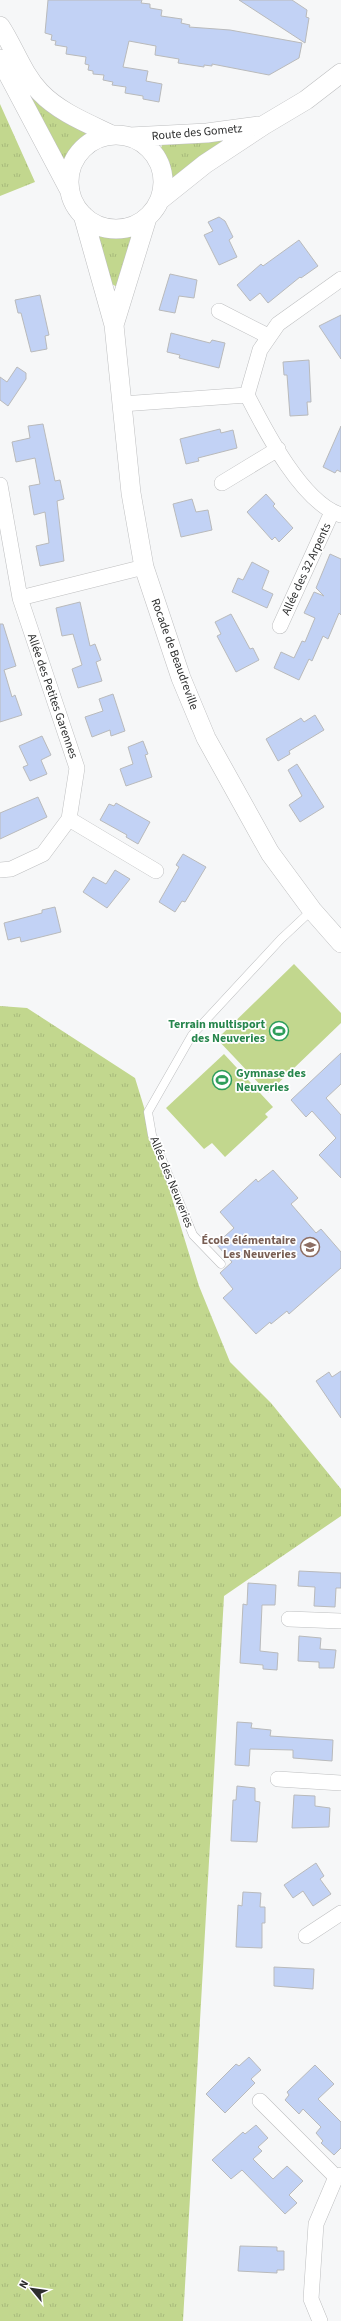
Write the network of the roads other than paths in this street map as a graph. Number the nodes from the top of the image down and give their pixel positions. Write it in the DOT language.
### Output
graph roads {
  1 [pos="0,26"];
  2 [pos="0,59"];
  3 [pos="341,73"];
  4 [pos="264,125"];
  5 [pos="121,136"];
  6 [pos="70,191"];
  7 [pos="160,200"];
  8 [pos="83,215"];
  9 [pos="147,218"];
  10 [pos="341,279"];
  11 [pos="219,311"];
  12 [pos="114,325"];
  13 [pos="268,336"];
  14 [pos="247,395"];
  15 [pos="122,404"];
  16 [pos="278,449"];
  17 [pos="222,483"];
  18 [pos="0,485"];
  19 [pos="337,513"];
  20 [pos="144,567"];
  21 [pos="20,598"];
  22 [pos="280,626"];
  23 [pos="69,819"];
  24 [pos="0,870"];
  25 [pos="156,871"];
  26 [pos="312,910"];
  27 [pos="341,946"];
  28 [pos="220,1264"];
  29 [pos="289,1619"];
  30 [pos="341,1621"];
  31 [pos="278,1779"];
  32 [pos="341,1783"];
  33 [pos="341,1913"];
  34 [pos="306,1936"];
  35 [pos="260,2101"];
  36 [pos="338,2176"];
  37 [pos="320,2321"];
  1 -- 5 [label="street"];
  2 -- 6 [label="street"];
  3 -- 4 [label="street, Route des Gometz"];
  4 -- 5 [label="street, Route des Gometz"];
  4 -- 7 [label="street, Route des Gometz"];
  5 -- 6 [label="street"];
  5 -- 7 [label="street"];
  6 -- 8 [label="street"];
  7 -- 9 [label="street"];
  8 -- 9 [label="street"];
  8 -- 12 [label="street, Rocade de Beaudreville"];
  9 -- 12 [label="street, Rocade de Beaudreville"];
  10 -- 13 [label="street"];
  11 -- 13 [label="street"];
  12 -- 15 [label="street, Rocade de Beaudreville"];
  13 -- 14 [label="street"];
  14 -- 15 [label="street"];
  14 -- 16 [label="street, Allée des 32 Arpents"];
  15 -- 20 [label="street, Rocade de Beaudreville"];
  16 -- 17 [label="street"];
  16 -- 19 [label="street, Allée des 32 Arpents"];
  18 -- 21 [label="street, Allée des Petites Garennes"];
  19 -- 22 [label="street, Allée des 32 Arpents"];
  20 -- 21 [label="street"];
  20 -- 26 [label="street, Rocade de Beaudreville"];
  21 -- 23 [label="street, Allée des Petites Garennes"];
  23 -- 24 [label="street, Allée des Petites Garennes"];
  23 -- 25 [label="street"];
  26 -- 27 [label="street, Rocade de Beaudreville"];
  26 -- 28 [label="lane, Allée des Neuveries"];
  29 -- 30 [label="street"];
  31 -- 32 [label="street"];
  33 -- 34 [label="street"];
  35 -- 36 [label="street"];
  36 -- 37 [label="street"];
}
